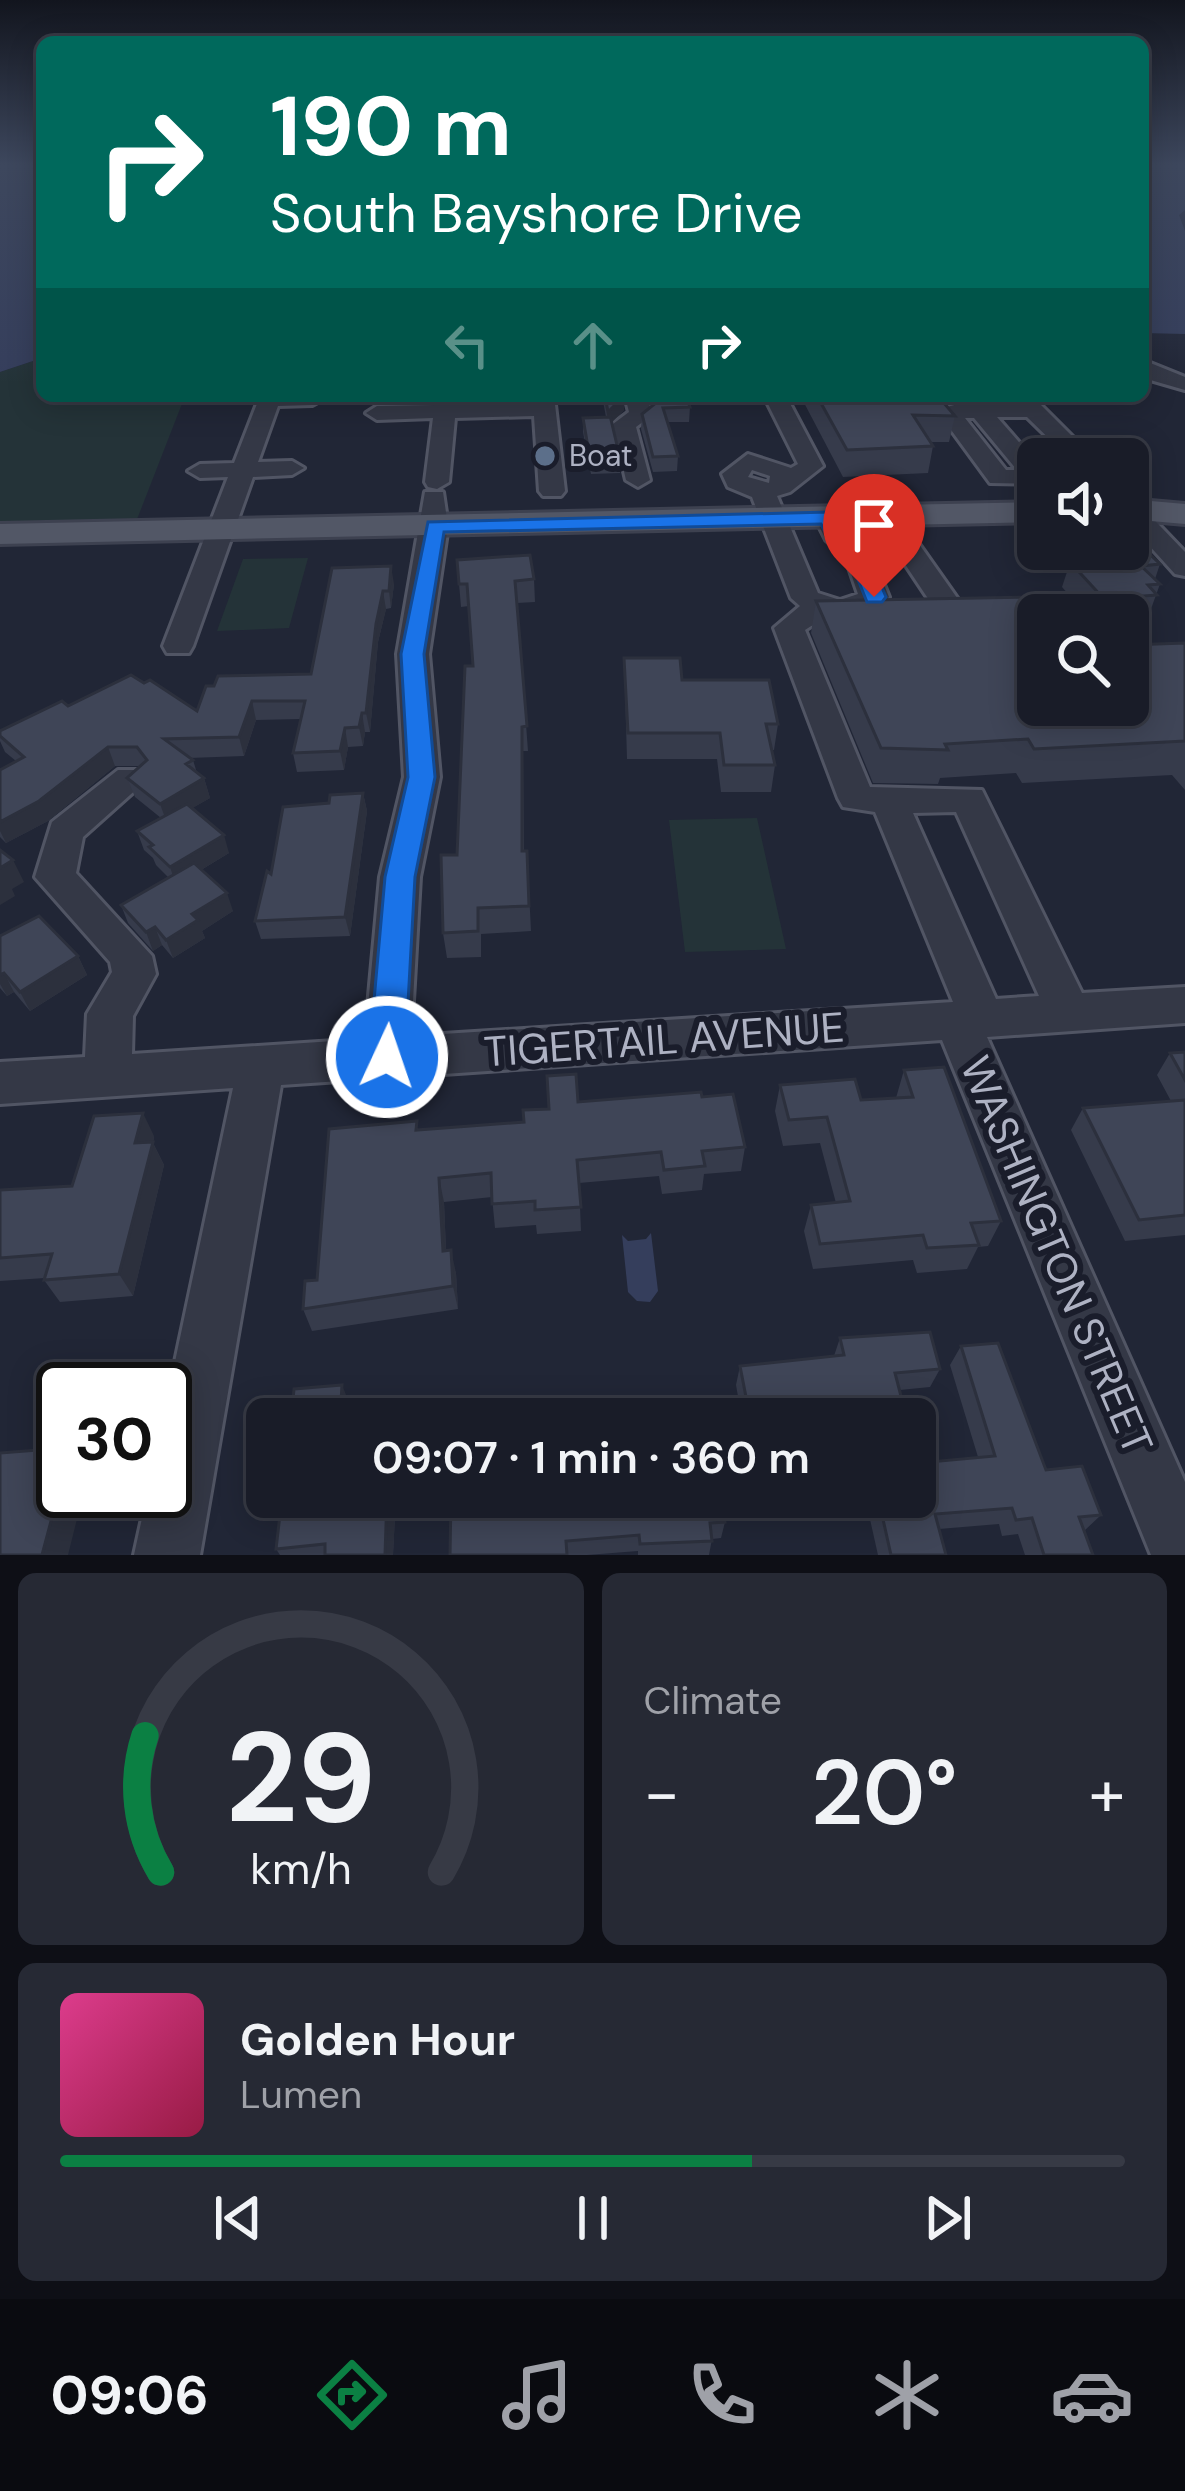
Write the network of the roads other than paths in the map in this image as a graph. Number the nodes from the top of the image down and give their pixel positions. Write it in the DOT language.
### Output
graph roads {
  1 [pos="1149,371"];
  2 [pos="1185,384"];
  3 [pos="269,402"];
  4 [pos="543,402"];
  5 [pos="638,402"];
  6 [pos="778,402"];
  7 [pos="445,404"];
  8 [pos="980,411"];
  9 [pos="376,413"];
  10 [pos="1055,431"];
  11 [pos="999,433"];
  12 [pos="965,434"];
  13 [pos="1062,438"];
  14 [pos="292,468"];
  15 [pos="245,470"];
  16 [pos="200,471"];
  17 [pos="638,480"];
  18 [pos="552,491"];
  19 [pos="774,498"];
  20 [pos="1185,501"];
  21 [pos="436,502"];
  22 [pos="1149,505"];
  23 [pos="1149,510"];
  24 [pos="1017,513"];
  25 [pos="1185,514"];
  26 [pos="886,516"];
  27 [pos="829,518"];
  28 [pos="223,530"];
  29 [pos="1149,530"];
  30 [pos="0,534"];
  31 [pos="1185,568"];
  32 [pos="820,606"];
  33 [pos="956,618"];
  34 [pos="178,646"];
  35 [pos="131,778"];
  36 [pos="889,801"];
  37 [pos="1185,1005"];
  38 [pos="1069,1012"];
  39 [pos="970,1020"];
  40 [pos="387,1057"];
  41 [pos="261,1066"];
  42 [pos="108,1075"];
  43 [pos="0,1083"];
  44 [pos="167,1555"];
  45 [pos="1184,1555"];
  1 -- 2 [label="street"];
  3 -- 15 [label="street"];
  4 -- 7 [label="street"];
  4 -- 18 [label="street"];
  5 -- 17 [label="street"];
  6 -- 19 [label="street"];
  7 -- 9 [label="street"];
  7 -- 21 [label="street"];
  8 -- 10 [label="street"];
  8 -- 11 [label="street"];
  8 -- 12 [label="street"];
  10 -- 11 [label="street"];
  10 -- 13 [label="street"];
  11 -- 12 [label="street"];
  11 -- 12 [label="street"];
  14 -- 15 [label="street"];
  15 -- 16 [label="street"];
  15 -- 28 [label="street"];
  19 -- 21 [label="main road"];
  19 -- 27 [label="main road"];
  19 -- 32 [label="street"];
  20 -- 22 [label="main road"];
  21 -- 28 [label="main road"];
  21 -- 40 [label="street"];
  23 -- 25 [label="main road"];
  24 -- 26 [label="main road"];
  26 -- 27 [label="main road"];
  26 -- 33 [label="street"];
  27 -- 32 [label="street"];
  28 -- 30 [label="main road"];
  28 -- 34 [label="street"];
  29 -- 31 [label="street"];
  32 -- 36 [label="street"];
  35 -- 42 [label="street"];
  36 -- 38 [label="street"];
  36 -- 39 [label="street, WASHINGTON STREET"];
  37 -- 38 [label="street, TIGERTAIL AVENUE"];
  38 -- 39 [label="street, TIGERTAIL AVENUE"];
  39 -- 40 [label="street, TIGERTAIL AVENUE"];
  39 -- 45 [label="street, WASHINGTON STREET"];
  40 -- 41 [label="street, TIGERTAIL AVENUE"];
  41 -- 42 [label="street, TIGERTAIL AVENUE"];
  41 -- 44 [label="street"];
  42 -- 43 [label="street, TIGERTAIL AVENUE"];
}
